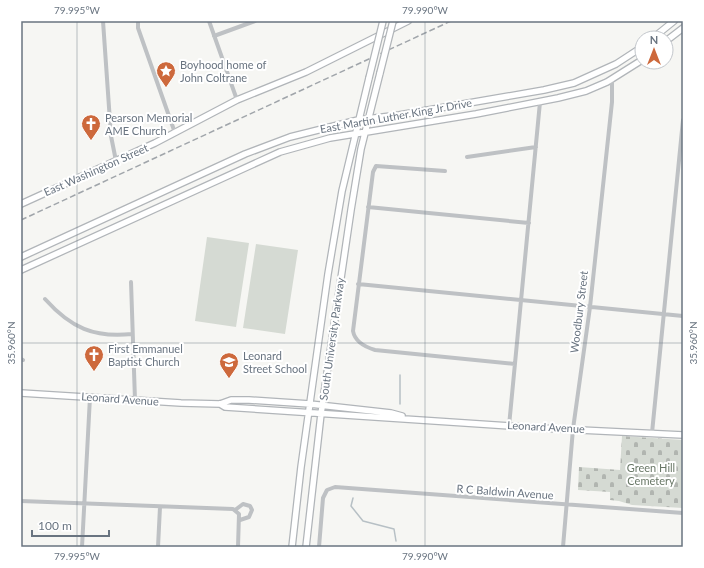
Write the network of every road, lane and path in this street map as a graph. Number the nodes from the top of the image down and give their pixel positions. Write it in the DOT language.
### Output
graph roads {
  1 [pos="103,21"];
  2 [pos="138,21"];
  3 [pos="209,21"];
  4 [pos="255,21"];
  5 [pos="383,21"];
  6 [pos="393,21"];
  7 [pos="408,21"];
  8 [pos="674,21"];
  9 [pos="683,28"];
  10 [pos="663,30"];
  11 [pos="674,35"];
  12 [pos="214,36"];
  13 [pos="634,52"];
  14 [pos="634,65"];
  15 [pos="612,79"];
  16 [pos="237,100"];
  17 [pos="540,102"];
  18 [pos="369,118"];
  19 [pos="358,120"];
  20 [pos="683,120"];
  21 [pos="366,132"];
  22 [pos="175,133"];
  23 [pos="355,134"];
  24 [pos="536,147"];
  25 [pos="467,157"];
  26 [pos="116,161"];
  27 [pos="445,171"];
  28 [pos="21,204"];
  29 [pos="368,207"];
  30 [pos="529,223"];
  31 [pos="21,257"];
  32 [pos="21,270"];
  33 [pos="131,282"];
  34 [pos="358,284"];
  35 [pos="45,300"];
  36 [pos="521,300"];
  37 [pos="590,307"];
  38 [pos="663,314"];
  39 [pos="683,316"];
  40 [pos="132,334"];
  41 [pos="515,364"];
  42 [pos="21,393"];
  43 [pos="90,397"];
  44 [pos="135,400"];
  45 [pos="220,404"];
  46 [pos="310,404"];
  47 [pos="322,407"];
  48 [pos="309,413"];
  49 [pos="321,414"];
  50 [pos="410,419"];
  51 [pos="509,426"];
  52 [pos="573,429"];
  53 [pos="652,432"];
  54 [pos="683,435"];
  55 [pos="21,501"];
  56 [pos="85,503"];
  57 [pos="566,505"];
  58 [pos="160,507"];
  59 [pos="237,512"];
  60 [pos="683,513"];
  61 [pos="240,520"];
  62 [pos="82,547"];
  63 [pos="158,547"];
  64 [pos="238,547"];
  65 [pos="292,547"];
  66 [pos="306,547"];
  67 [pos="319,547"];
  68 [pos="563,547"];
  1 -- 26 [label="street"];
  2 -- 22 [label="street"];
  3 -- 12 [label="street"];
  4 -- 12 [label="street"];
  5 -- 19 [label="main road, South University Parkway, bridge"];
  6 -- 18 [label="main road, South University Parkway, bridge"];
  7 -- 16 [label="main road, East Washington Street"];
  8 -- 10 [label="main road"];
  9 -- 11 [label="main road"];
  12 -- 16 [label="street"];
  13 -- 18 [label="main road, East Martin Luther King Jr Drive"];
  14 -- 15 [label="main road, East Martin Luther King Jr Drive"];
  15 -- 17 [label="main road, East Martin Luther King Jr Drive"];
  15 -- 37 [label="street, Woodbury Street"];
  16 -- 22 [label="main road, East Washington Street"];
  17 -- 21 [label="main road, East Martin Luther King Jr Drive"];
  17 -- 24 [label="street"];
  18 -- 19 [label="main road, East Martin Luther King Jr Drive"];
  18 -- 21 [label="main road, South University Parkway"];
  19 -- 23 [label="main road, South University Parkway"];
  19 -- 31 [label="main road, East Martin Luther King Jr Drive"];
  20 -- 38 [label="street"];
  21 -- 23 [label="main road, East Martin Luther King Jr Drive"];
  21 -- 47 [label="main road, South University Parkway"];
  22 -- 26 [label="main road, East Washington Street"];
  23 -- 32 [label="main road, East Martin Luther King Jr Drive"];
  23 -- 46 [label="main road, South University Parkway"];
  24 -- 25 [label="street"];
  24 -- 30 [label="street"];
  26 -- 28 [label="main road, East Washington Street"];
  27 -- 29 [label="street"];
  29 -- 30 [label="street"];
  29 -- 34 [label="street"];
  30 -- 36 [label="street"];
  33 -- 40 [label="street"];
  34 -- 36 [label="street"];
  34 -- 41 [label="street"];
  35 -- 40 [label="street"];
  36 -- 37 [label="street"];
  36 -- 41 [label="street"];
  37 -- 38 [label="street"];
  37 -- 52 [label="street, Woodbury Street"];
  38 -- 39 [label="street"];
  38 -- 53 [label="street"];
  40 -- 44 [label="street"];
  41 -- 51 [label="street"];
  42 -- 43 [label="main road, Leonard Avenue"];
  43 -- 44 [label="main road, Leonard Avenue"];
  43 -- 56 [label="street"];
  44 -- 45 [label="main road, Leonard Avenue"];
  45 -- 46 [label="main road, Leonard Avenue"];
  45 -- 48 [label="main road, Leonard Avenue"];
  46 -- 47 [label="main road, Leonard Avenue"];
  46 -- 48 [label="main road, South University Parkway"];
  47 -- 49 [label="main road, South University Parkway"];
  47 -- 50 [label="main road, Leonard Avenue"];
  48 -- 49 [label="main road, Leonard Avenue"];
  48 -- 65 [label="main road, South University Parkway"];
  49 -- 50 [label="main road, Leonard Avenue"];
  49 -- 66 [label="main road, South University Parkway"];
  50 -- 51 [label="main road, Leonard Avenue"];
  51 -- 52 [label="main road, Leonard Avenue"];
  52 -- 53 [label="main road, Leonard Avenue"];
  52 -- 57 [label="street, Woodbury Street"];
  53 -- 54 [label="main road, Leonard Avenue"];
  55 -- 56 [label="street"];
  56 -- 58 [label="street"];
  56 -- 62 [label="street"];
  57 -- 60 [label="street, R C Baldwin Avenue"];
  57 -- 67 [label="street, R C Baldwin Avenue"];
  57 -- 68 [label="street, Woodbury Street"];
  58 -- 59 [label="street"];
  58 -- 63 [label="street"];
  59 -- 61 [label="street"];
  59 -- 61 [label="street"];
  61 -- 64 [label="street"];
}
